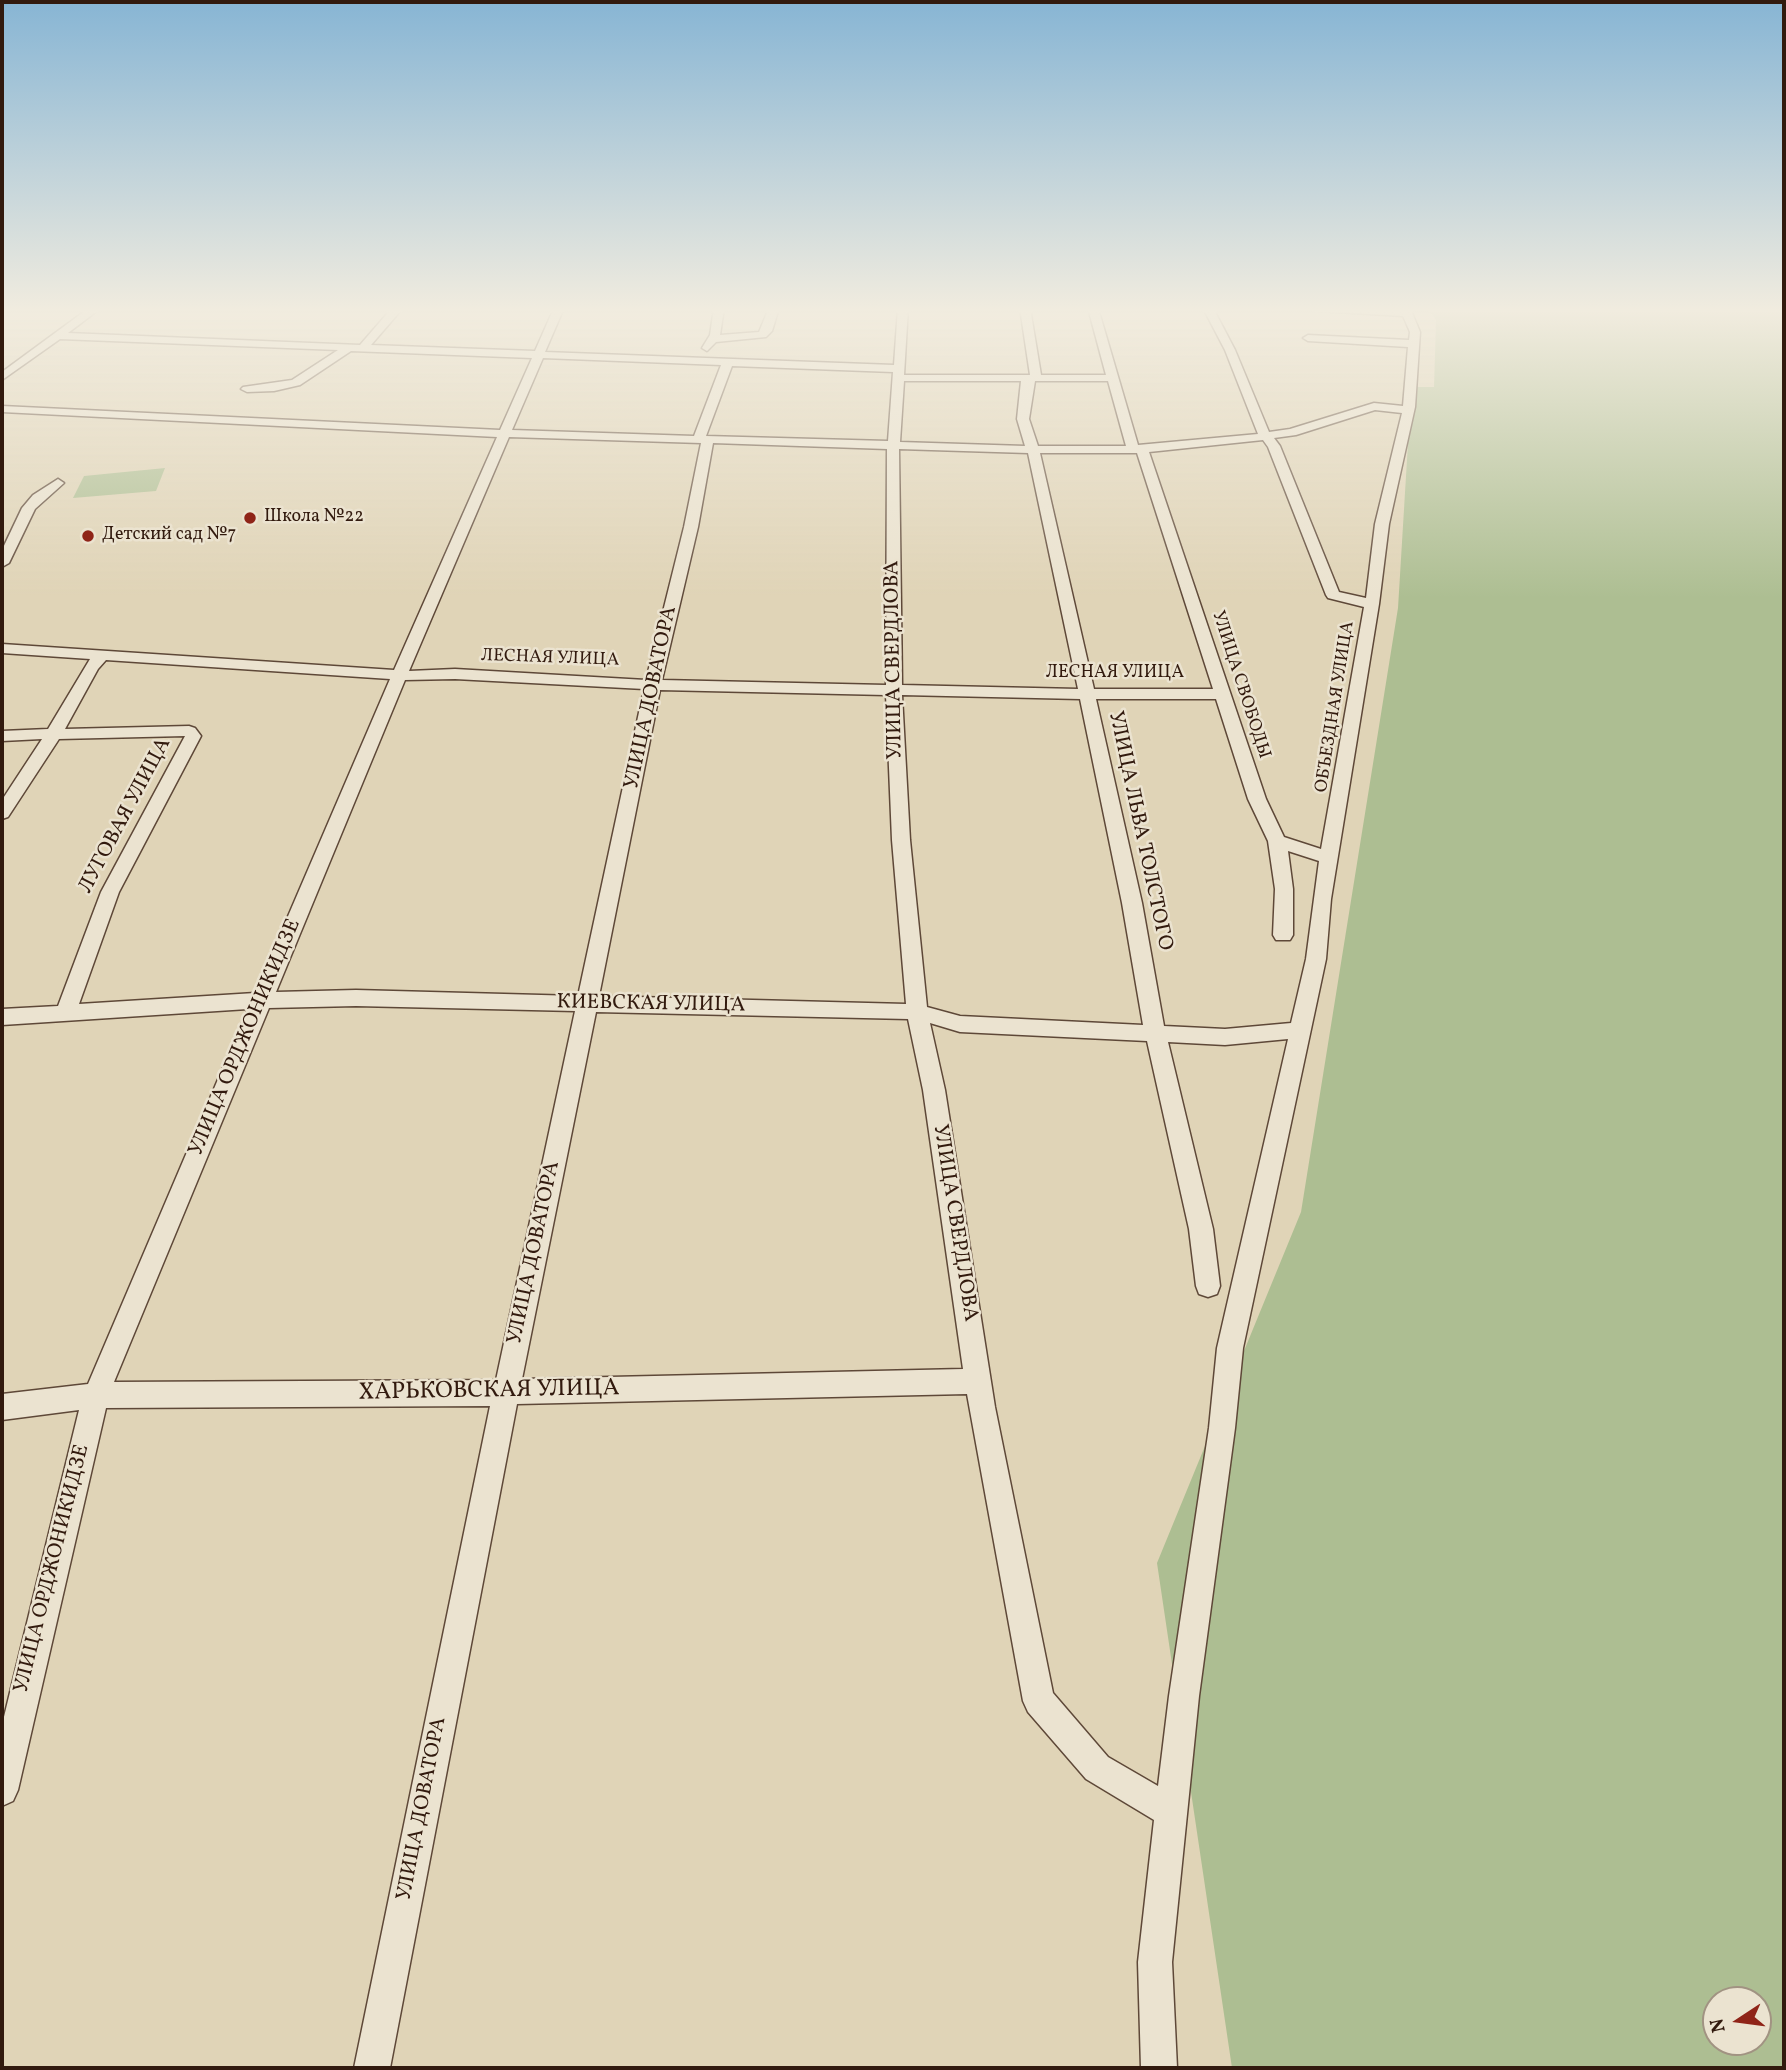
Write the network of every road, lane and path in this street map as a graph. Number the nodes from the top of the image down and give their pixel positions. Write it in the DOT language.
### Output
graph roads {
  1 [pos="517,405"];
  2 [pos="712,405"];
  3 [pos="896,405"];
  4 [pos="1025,405"];
  5 [pos="1122,405"];
  6 [pos="1250,405"];
  7 [pos="1409,405"];
  8 [pos="2,409"];
  9 [pos="1408,410"];
  10 [pos="505,433"];
  11 [pos="1265,436"];
  12 [pos="703,440"];
  13 [pos="893,447"];
  14 [pos="1138,449"];
  15 [pos="1034,450"];
  16 [pos="58,483"];
  17 [pos="2,564"];
  18 [pos="1372,604"];
  19 [pos="2,648"];
  20 [pos="102,655"];
  21 [pos="399,674"];
  22 [pos="653,685"];
  23 [pos="894,690"];
  24 [pos="1087,694"];
  25 [pos="1222,694"];
  26 [pos="2,736"];
  27 [pos="53,736"];
  28 [pos="2,813"];
  29 [pos="1278,841"];
  30 [pos="1329,858"];
  31 [pos="1283,935"];
  32 [pos="262,1000"];
  33 [pos="587,1003"];
  34 [pos="917,1012"];
  35 [pos="66,1013"];
  36 [pos="2,1017"];
  37 [pos="1298,1030"];
  38 [pos="1155,1032"];
  39 [pos="1208,1286"];
  40 [pos="977,1381"];
  41 [pos="506,1393"];
  42 [pos="96,1395"];
  43 [pos="2,1406"];
  44 [pos="7,1746"];
  45 [pos="2,1790"];
  46 [pos="1172,1812"];
  47 [pos="372,2068"];
  48 [pos="1159,2068"];
  1 -- 10 [label="street, УЛИЦА ОРДЖОНИКИДЗЕ"];
  2 -- 12 [label="street, УЛИЦА ДОВАТОРА"];
  3 -- 13 [label="street, УЛИЦА СВЕРДЛОВА"];
  4 -- 15 [label="street, УЛИЦА ЛЬВА ТОЛСТОГО"];
  5 -- 14 [label="street, УЛИЦА СВОБОДЫ"];
  6 -- 11 [label="street"];
  7 -- 9 [label="street, ОБЪЕЗДНАЯ УЛИЦА"];
  8 -- 10 [label="street"];
  9 -- 11 [label="street"];
  9 -- 18 [label="street, ОБЪЕЗДНАЯ УЛИЦА"];
  10 -- 12 [label="street"];
  10 -- 21 [label="street, УЛИЦА ОРДЖОНИКИДЗЕ"];
  11 -- 14 [label="street"];
  11 -- 18 [label="street"];
  12 -- 13 [label="street"];
  12 -- 22 [label="street, УЛИЦА ДОВАТОРА"];
  13 -- 15 [label="street"];
  13 -- 23 [label="street, УЛИЦА СВЕРДЛОВА"];
  14 -- 15 [label="street"];
  14 -- 25 [label="street, УЛИЦА СВОБОДЫ"];
  15 -- 24 [label="street, УЛИЦА ЛЬВА ТОЛСТОГО"];
  16 -- 17 [label="street"];
  18 -- 30 [label="street, ОБЪЕЗДНАЯ УЛИЦА"];
  19 -- 20 [label="street, ЛЕСНАЯ УЛИЦА"];
  20 -- 21 [label="street, ЛЕСНАЯ УЛИЦА"];
  20 -- 27 [label="street"];
  21 -- 22 [label="street, ЛЕСНАЯ УЛИЦА"];
  21 -- 32 [label="street, УЛИЦА ОРДЖОНИКИДЗЕ"];
  22 -- 23 [label="street, ЛЕСНАЯ УЛИЦА"];
  22 -- 33 [label="street, УЛИЦА ДОВАТОРА"];
  23 -- 24 [label="street, ЛЕСНАЯ УЛИЦА"];
  23 -- 34 [label="street, УЛИЦА СВЕРДЛОВА"];
  24 -- 25 [label="street, ЛЕСНАЯ УЛИЦА"];
  24 -- 38 [label="street, УЛИЦА ЛЬВА ТОЛСТОГО"];
  25 -- 29 [label="street, УЛИЦА СВОБОДЫ"];
  26 -- 27 [label="street, ЛУГОВАЯ УЛИЦА"];
  27 -- 28 [label="street"];
  27 -- 35 [label="street, ЛУГОВАЯ УЛИЦА"];
  29 -- 30 [label="street"];
  29 -- 31 [label="street, УЛИЦА СВОБОДЫ"];
  30 -- 37 [label="street, ОБЪЕЗДНАЯ УЛИЦА"];
  32 -- 33 [label="street, КИЕВСКАЯ УЛИЦА"];
  32 -- 35 [label="street, КИЕВСКАЯ УЛИЦА"];
  32 -- 42 [label="street, УЛИЦА ОРДЖОНИКИДЗЕ"];
  33 -- 34 [label="street, КИЕВСКАЯ УЛИЦА"];
  33 -- 41 [label="street, УЛИЦА ДОВАТОРА"];
  34 -- 38 [label="street, КИЕВСКАЯ УЛИЦА"];
  34 -- 40 [label="street, УЛИЦА СВЕРДЛОВА"];
  35 -- 36 [label="street, КИЕВСКАЯ УЛИЦА"];
  37 -- 38 [label="street, КИЕВСКАЯ УЛИЦА"];
  37 -- 46 [label="street, ОБЪЕЗДНАЯ УЛИЦА"];
  38 -- 39 [label="street, УЛИЦА ЛЬВА ТОЛСТОГО"];
  40 -- 41 [label="street, ХАРЬКОВСКАЯ УЛИЦА"];
  40 -- 46 [label="street, УЛИЦА СВЕРДЛОВА"];
  41 -- 42 [label="street, ХАРЬКОВСКАЯ УЛИЦА"];
  41 -- 47 [label="street, УЛИЦА ДОВАТОРА"];
  42 -- 43 [label="street, ХАРЬКОВСКАЯ УЛИЦА"];
  42 -- 44 [label="street, УЛИЦА ОРДЖОНИКИДЗЕ"];
  44 -- 45 [label="street, УЛИЦА ОРДЖОНИКИДЗЕ"];
  46 -- 48 [label="street"];
}
